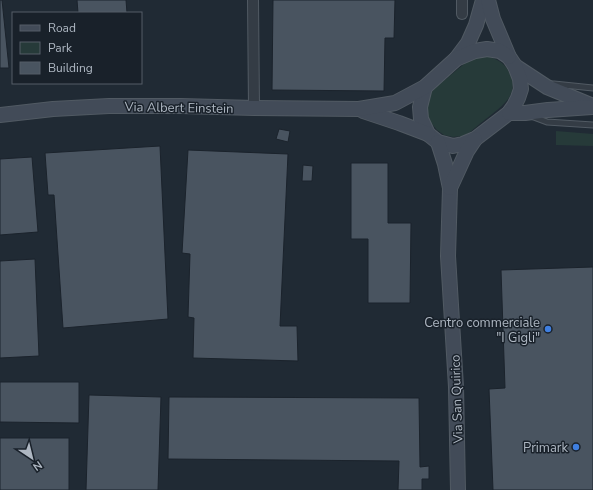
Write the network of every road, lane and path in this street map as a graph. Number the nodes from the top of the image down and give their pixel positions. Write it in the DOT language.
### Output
graph roads {
  1 [pos="253,0"];
  2 [pos="462,0"];
  3 [pos="483,0"];
  4 [pos="488,0"];
  5 [pos="462,14"];
  6 [pos="456,59"];
  7 [pos="512,62"];
  8 [pos="540,82"];
  9 [pos="425,86"];
  10 [pos="593,88"];
  11 [pos="593,107"];
  12 [pos="254,108"];
  13 [pos="359,109"];
  14 [pos="509,113"];
  15 [pos="525,113"];
  16 [pos="0,114"];
  17 [pos="593,125"];
  18 [pos="433,138"];
  19 [pos="475,139"];
  20 [pos="450,188"];
  21 [pos="458,490"];
  1 -- 12 [label="street"];
  2 -- 5 [label="street"];
  3 -- 6 [label="street"];
  4 -- 7 [label="street, Via San Quirico"];
  6 -- 7 [label="street"];
  6 -- 9 [label="street"];
  7 -- 8 [label="street"];
  7 -- 14 [label="street, Via San Quirico"];
  8 -- 10 [label="lane"];
  8 -- 11 [label="street"];
  9 -- 13 [label="street, Via Albert Einstein"];
  9 -- 18 [label="street, Via San Quirico"];
  11 -- 15 [label="street"];
  12 -- 13 [label="street, Via Albert Einstein"];
  12 -- 16 [label="street, Via Albert Einstein"];
  13 -- 18 [label="street, Via Albert Einstein"];
  14 -- 15 [label="street"];
  14 -- 19 [label="street, Via San Quirico"];
  15 -- 17 [label="lane"];
  18 -- 19 [label="street, Via San Quirico"];
  18 -- 20 [label="street, Via San Quirico"];
  19 -- 20 [label="street, Via San Quirico"];
  20 -- 21 [label="street, Via San Quirico"];
}
